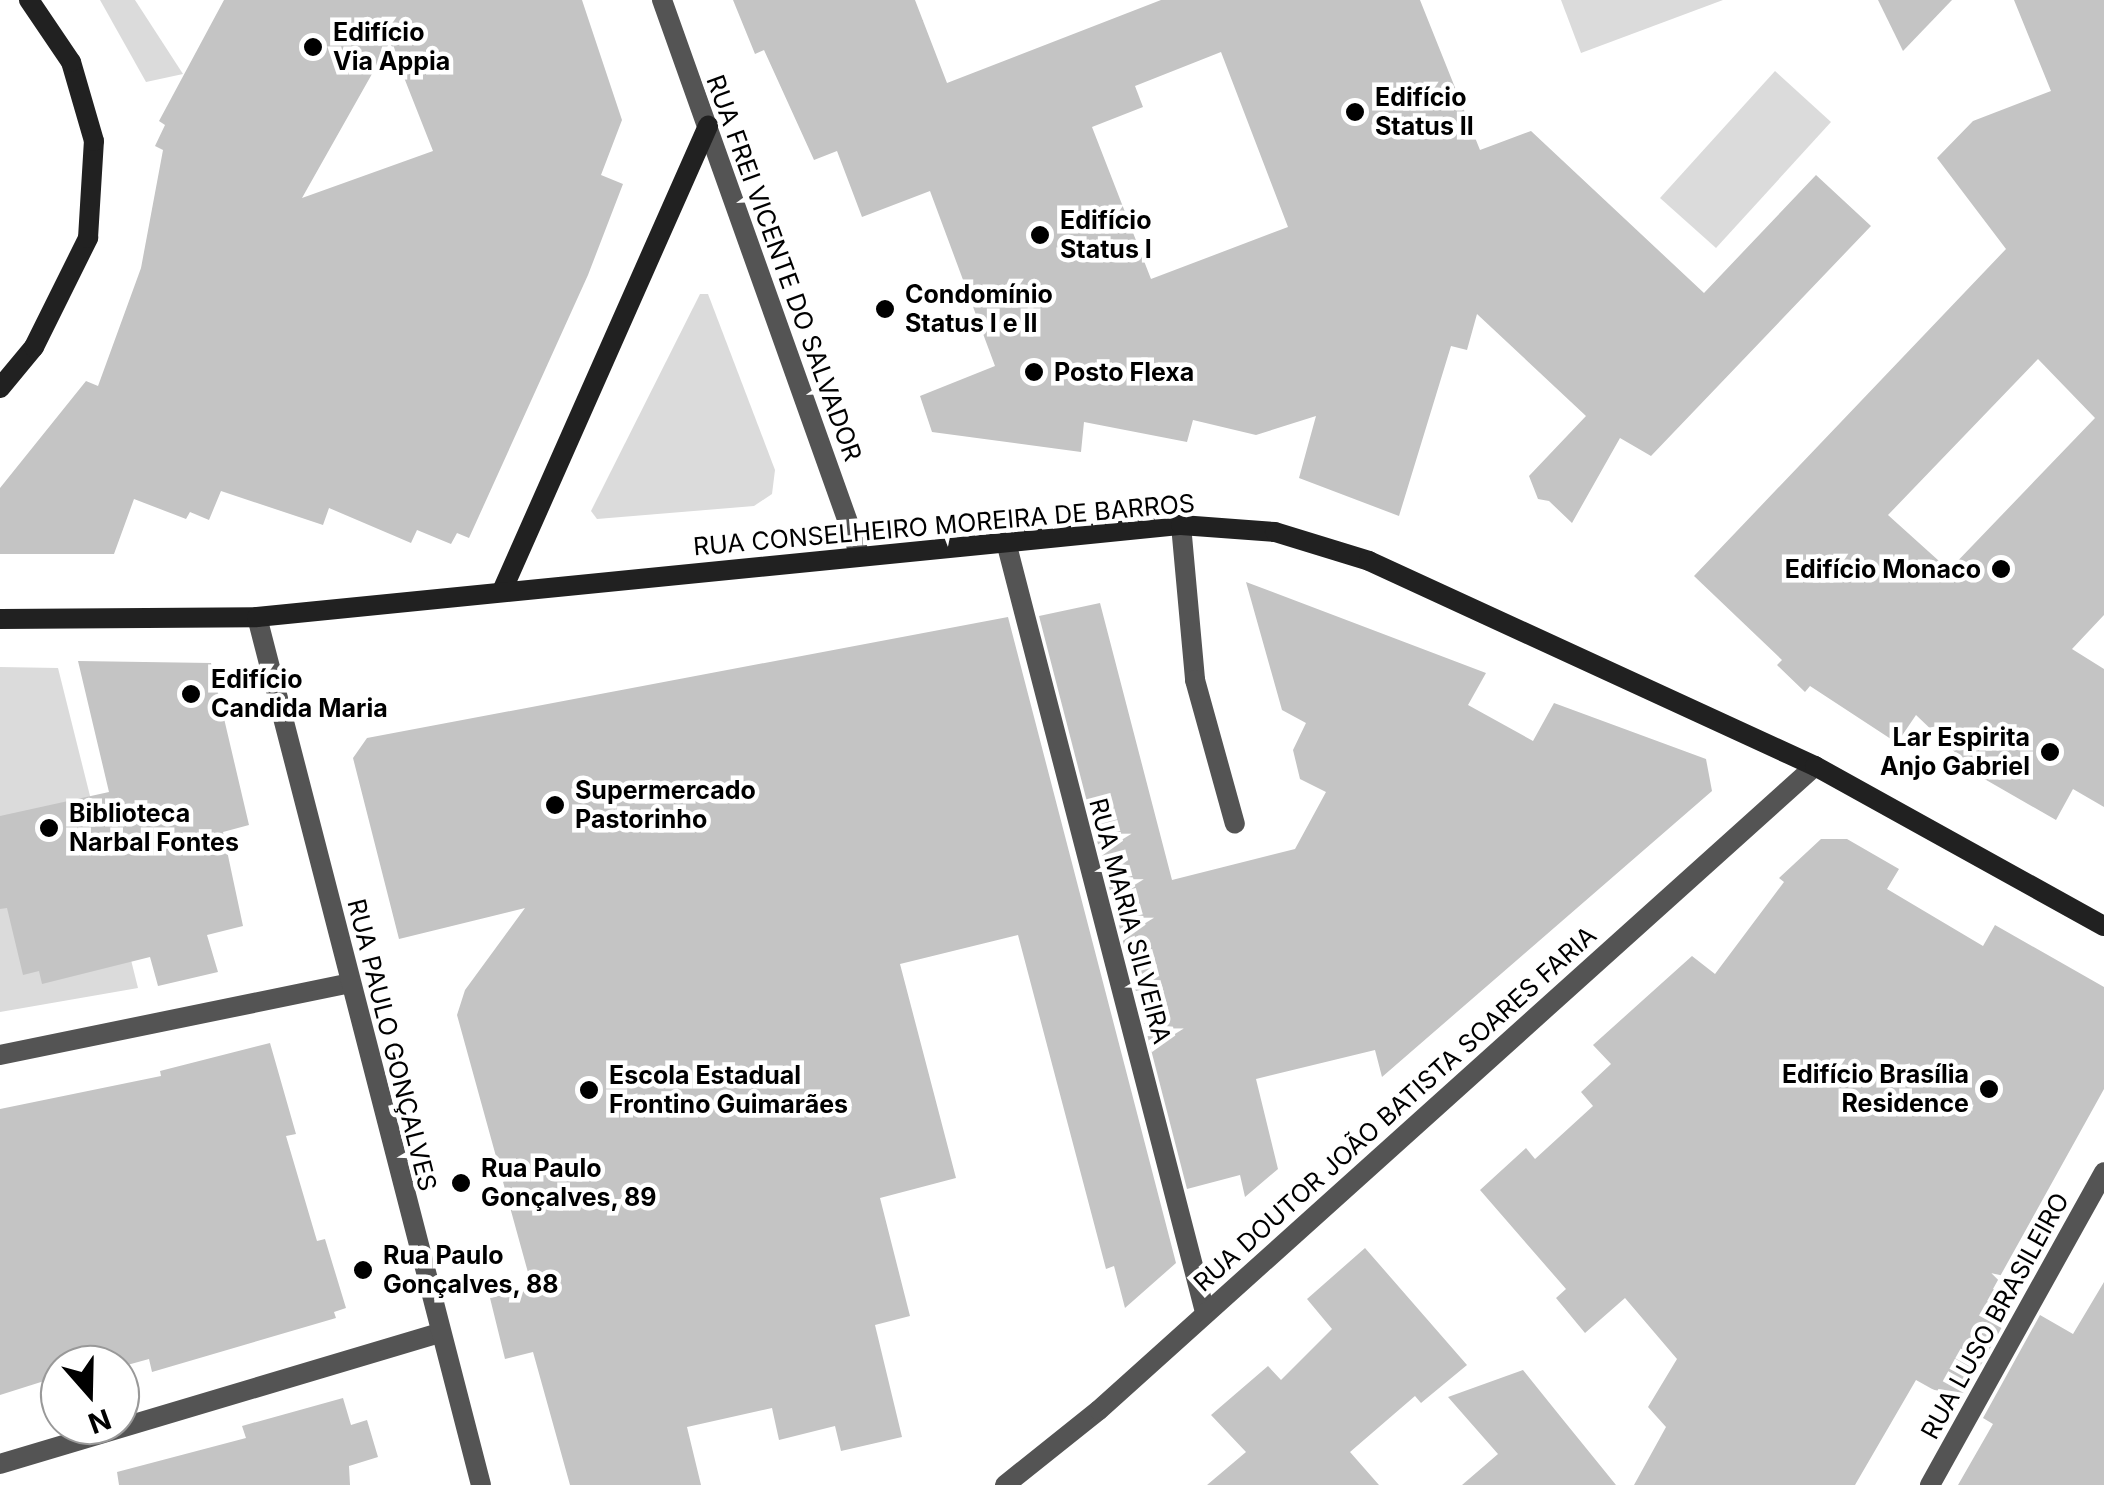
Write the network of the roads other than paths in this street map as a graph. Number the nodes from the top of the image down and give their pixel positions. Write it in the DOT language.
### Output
graph roads {
  1 [pos="28,0"];
  2 [pos="662,0"];
  3 [pos="708,126"];
  4 [pos="0,388"];
  5 [pos="1181,526"];
  6 [pos="1006,542"];
  7 [pos="860,553"];
  8 [pos="502,591"];
  9 [pos="257,617"];
  10 [pos="0,619"];
  11 [pos="1815,766"];
  12 [pos="1235,824"];
  13 [pos="2104,926"];
  14 [pos="350,983"];
  15 [pos="0,1055"];
  16 [pos="2104,1172"];
  17 [pos="1205,1312"];
  18 [pos="439,1333"];
  19 [pos="0,1464"];
  20 [pos="481,1485"];
  21 [pos="1005,1485"];
  22 [pos="1930,1485"];
  1 -- 4 [label="main road"];
  2 -- 3 [label="street, RUA FREI VICENTE DO SALVADOR"];
  3 -- 7 [label="street, RUA FREI VICENTE DO SALVADOR"];
  3 -- 8 [label="main road"];
  5 -- 6 [label="main road, RUA CONSELHEIRO MOREIRA DE BARROS"];
  5 -- 11 [label="main road, RUA CONSELHEIRO MOREIRA DE BARROS"];
  5 -- 12 [label="street"];
  6 -- 7 [label="main road, RUA CONSELHEIRO MOREIRA DE BARROS"];
  6 -- 17 [label="street, RUA MARIA SILVEIRA"];
  7 -- 8 [label="main road, RUA CONSELHEIRO MOREIRA DE BARROS"];
  8 -- 9 [label="main road, RUA CONSELHEIRO MOREIRA DE BARROS"];
  9 -- 10 [label="main road, RUA CONSELHEIRO MOREIRA DE BARROS"];
  9 -- 14 [label="street, RUA PAULO GONÇALVES"];
  11 -- 13 [label="main road, RUA CONSELHEIRO MOREIRA DE BARROS"];
  11 -- 17 [label="street, RUA DOUTOR JOÃO BATISTA SOARES FARIA"];
  14 -- 15 [label="street"];
  14 -- 18 [label="street, RUA PAULO GONÇALVES"];
  16 -- 22 [label="street, RUA LUSO BRASILEIRO"];
  17 -- 21 [label="street, RUA DOUTOR JOÃO BATISTA SOARES FARIA"];
  18 -- 19 [label="street"];
  18 -- 20 [label="street, RUA PAULO GONÇALVES"];
}
